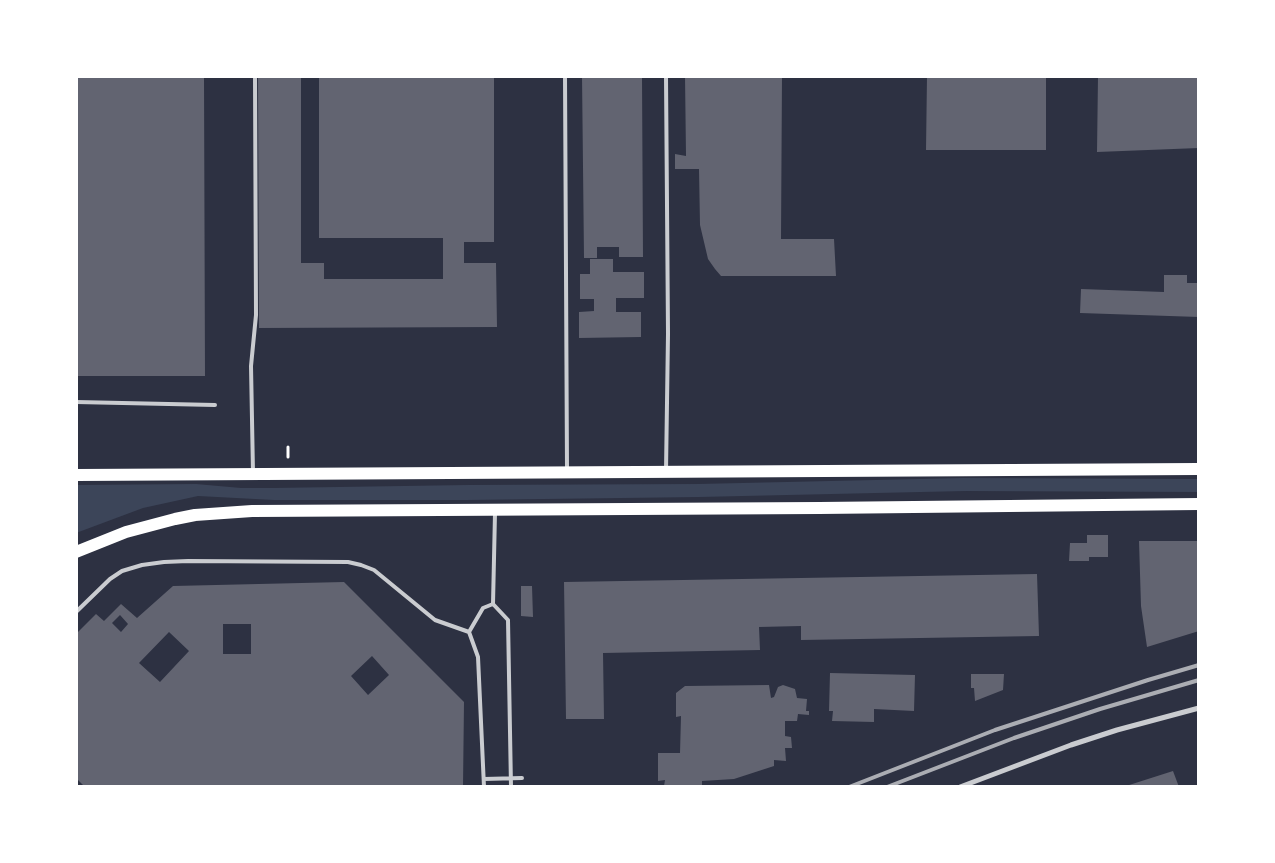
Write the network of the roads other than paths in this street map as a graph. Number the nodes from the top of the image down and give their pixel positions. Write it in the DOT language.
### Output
graph roads {
  1 [pos="256,76"];
  2 [pos="565,76"];
  3 [pos="666,76"];
  4 [pos="76,402"];
  5 [pos="215,404"];
  6 [pos="1199,469"];
  7 [pos="567,473"];
  8 [pos="666,473"];
  9 [pos="253,475"];
  10 [pos="76,476"];
  11 [pos="1199,504"];
  12 [pos="495,509"];
  13 [pos="76,552"];
  14 [pos="493,604"];
  15 [pos="76,612"];
  16 [pos="469,632"];
  17 [pos="1199,708"];
  18 [pos="522,778"];
  19 [pos="484,779"];
  20 [pos="484,787"];
  21 [pos="511,787"];
  22 [pos="960,787"];
  1 -- 9 [label="lane"];
  2 -- 7 [label="lane"];
  3 -- 8 [label="lane"];
  4 -- 5 [label="lane"];
  6 -- 8 [label="main road"];
  7 -- 8 [label="main road"];
  7 -- 9 [label="main road"];
  9 -- 10 [label="main road"];
  11 -- 12 [label="main road"];
  12 -- 13 [label="main road"];
  12 -- 14 [label="lane"];
  14 -- 16 [label="lane"];
  14 -- 21 [label="lane"];
  15 -- 16 [label="lane"];
  16 -- 19 [label="lane"];
  17 -- 22 [label="street"];
  18 -- 19 [label="lane"];
  19 -- 20 [label="lane"];
}
